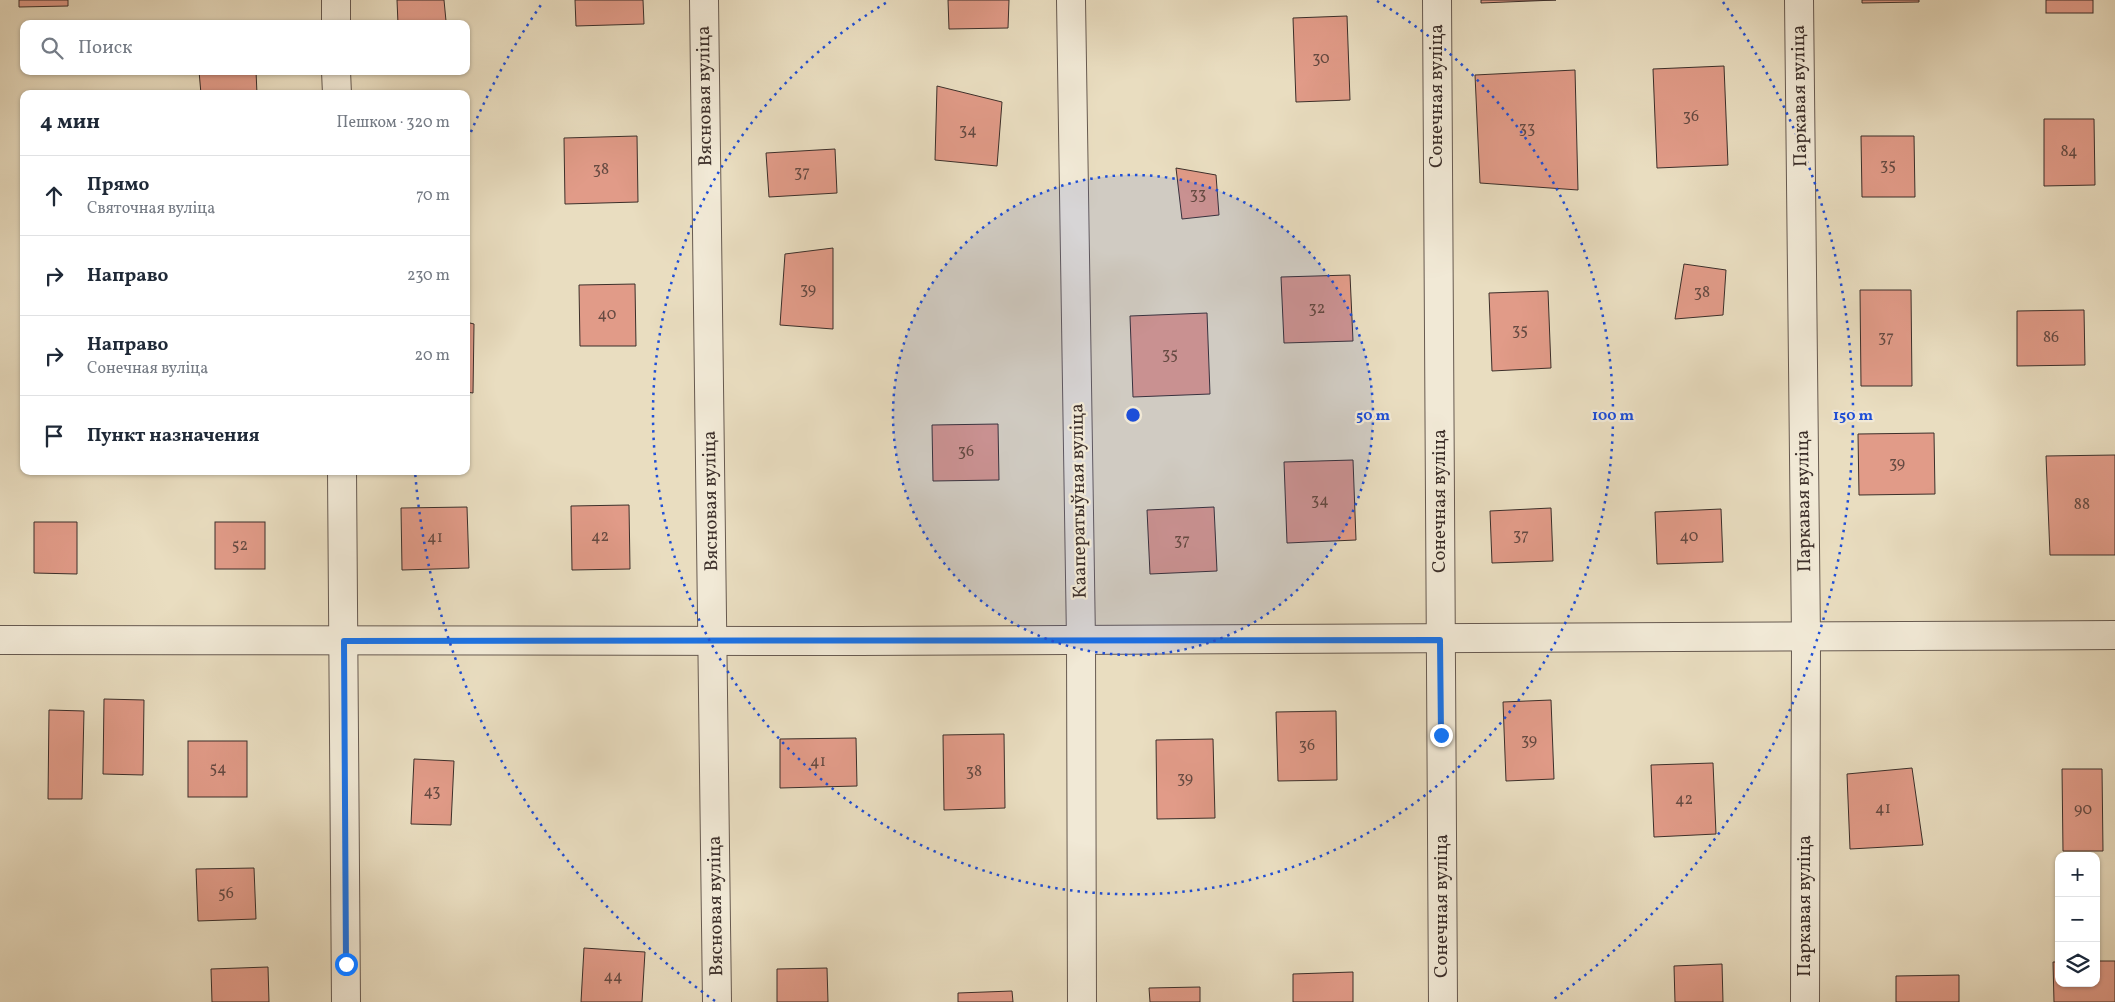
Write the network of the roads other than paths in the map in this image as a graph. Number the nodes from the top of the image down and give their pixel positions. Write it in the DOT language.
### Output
graph roads {
  1 [pos="336,0"];
  2 [pos="704,0"];
  3 [pos="1071,0"];
  4 [pos="1437,0"];
  5 [pos="1799,0"];
  6 [pos="336,20"];
  7 [pos="336,75"];
  8 [pos="337,90"];
  9 [pos="342,475"];
  10 [pos="2115,635"];
  11 [pos="1806,638"];
  12 [pos="0,640"];
  13 [pos="1440,640"];
  14 [pos="344,641"];
  15 [pos="1081,641"];
  16 [pos="713,642"];
  17 [pos="346,1002"];
  18 [pos="717,1002"];
  19 [pos="1082,1002"];
  20 [pos="1443,1002"];
  21 [pos="1805,1002"];
  1 -- 6 [label="street"];
  2 -- 16 [label="street, Вясновая вуліца"];
  3 -- 15 [label="street, Кааператыўная вуліца"];
  4 -- 13 [label="street, Сонечная вуліца"];
  5 -- 11 [label="street, Паркавая вуліца"];
  7 -- 8 [label="street"];
  9 -- 14 [label="street"];
  10 -- 11 [label="street"];
  11 -- 13 [label="street"];
  11 -- 21 [label="street, Паркавая вуліца"];
  12 -- 14 [label="street"];
  13 -- 15 [label="street"];
  13 -- 20 [label="street, Сонечная вуліца"];
  14 -- 16 [label="street"];
  14 -- 17 [label="street"];
  15 -- 16 [label="street"];
  15 -- 19 [label="street, Кааператыўная вуліца"];
  16 -- 18 [label="street, Вясновая вуліца"];
}
